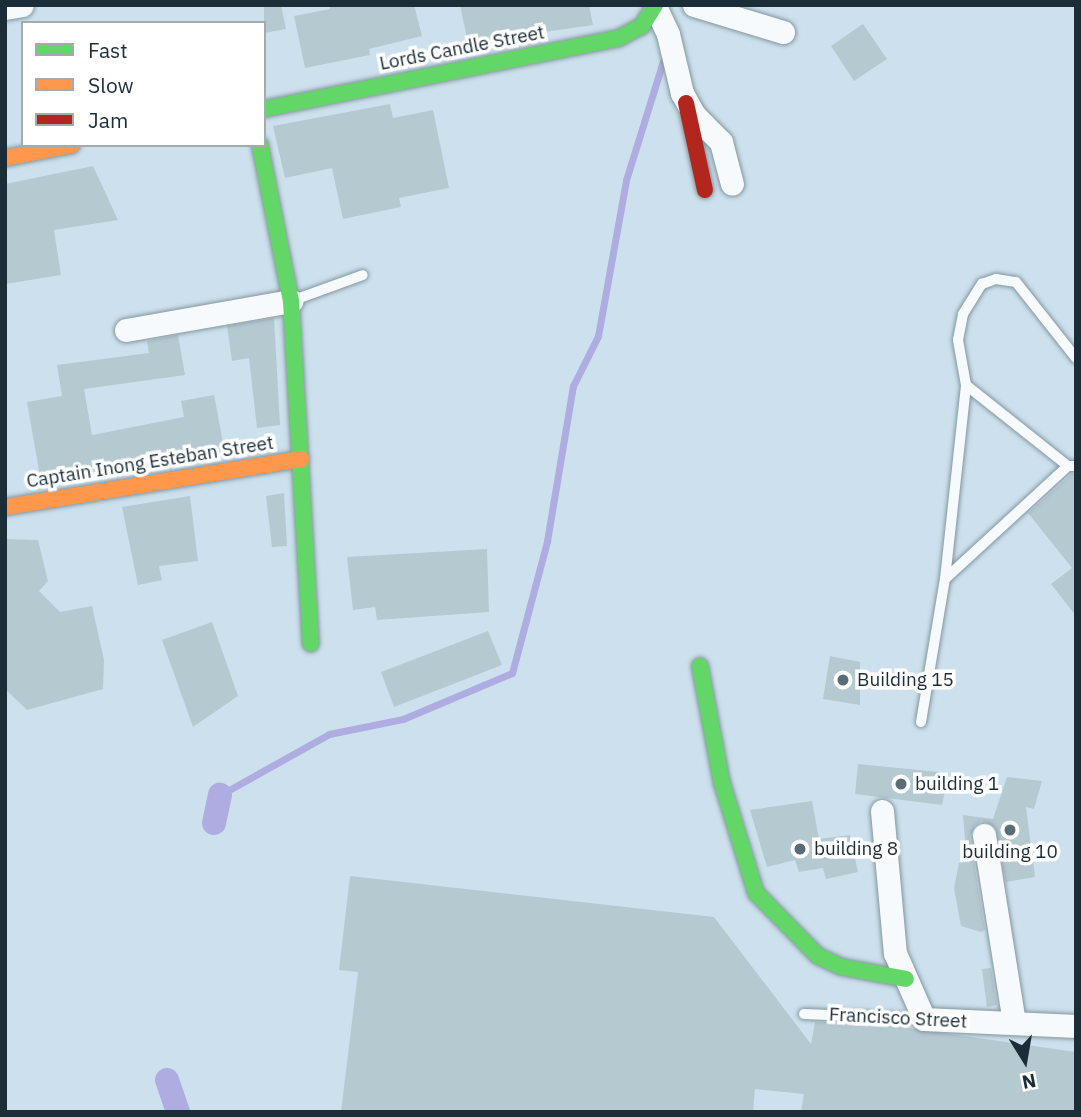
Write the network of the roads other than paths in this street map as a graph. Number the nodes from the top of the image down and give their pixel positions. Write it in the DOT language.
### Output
graph roads {
  1 [pos="22,5"];
  2 [pos="655,5"];
  3 [pos="694,5"];
  4 [pos="5,8"];
  5 [pos="783,32"];
  6 [pos="686,103"];
  7 [pos="266,109"];
  8 [pos="62,147"];
  9 [pos="260,147"];
  10 [pos="5,158"];
  11 [pos="732,184"];
  12 [pos="705,190"];
  13 [pos="363,275"];
  14 [pos="291,301"];
  15 [pos="126,330"];
  16 [pos="1076,358"];
  17 [pos="966,385"];
  18 [pos="301,459"];
  19 [pos="1072,466"];
  20 [pos="5,507"];
  21 [pos="945,579"];
  22 [pos="311,643"];
  23 [pos="700,666"];
  24 [pos="921,723"];
  25 [pos="881,811"];
  26 [pos="984,835"];
  27 [pos="906,979"];
  28 [pos="804,1014"];
  29 [pos="924,1019"];
  30 [pos="1014,1023"];
  31 [pos="1076,1026"];
  1 -- 4 [label="street"];
  2 -- 6 [label="street"];
  2 -- 7 [label="street, Lords Candle Street"];
  3 -- 5 [label="street"];
  6 -- 11 [label="street"];
  6 -- 12 [label="street"];
  8 -- 10 [label="street"];
  9 -- 14 [label="street, Captain Inong Esteban Street"];
  13 -- 14 [label="lane"];
  14 -- 15 [label="street"];
  14 -- 18 [label="street, Captain Inong Esteban Street"];
  16 -- 17 [label="lane"];
  17 -- 19 [label="lane"];
  17 -- 21 [label="lane"];
  18 -- 20 [label="street, Captain Inong Esteban Street"];
  18 -- 22 [label="street, Captain Inong Esteban Street"];
  19 -- 21 [label="lane"];
  21 -- 24 [label="lane"];
  23 -- 27 [label="street"];
  25 -- 27 [label="street"];
  26 -- 30 [label="street"];
  27 -- 29 [label="street"];
  28 -- 29 [label="lane, Francisco Street"];
  29 -- 30 [label="street, Francisco Street"];
  30 -- 31 [label="street, Francisco Street"];
}
